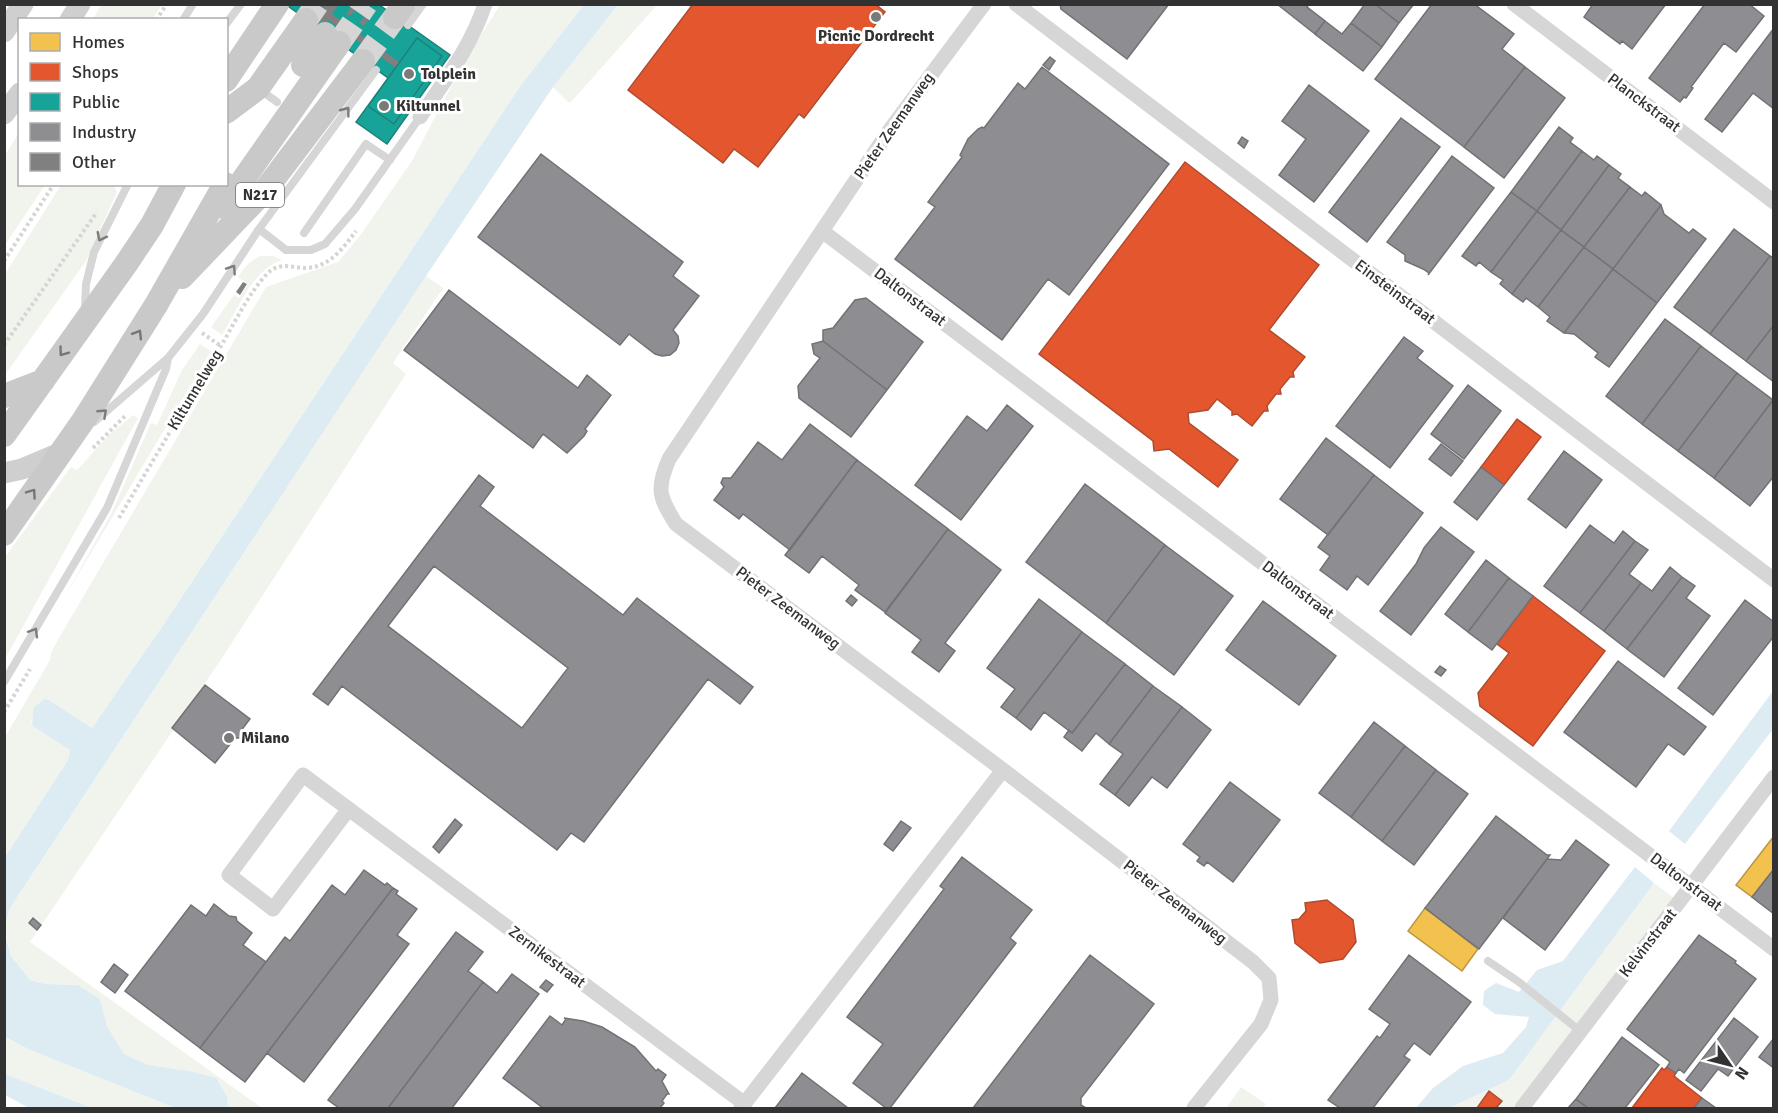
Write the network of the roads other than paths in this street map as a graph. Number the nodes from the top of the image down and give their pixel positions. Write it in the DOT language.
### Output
graph roads {
  1 [pos="23,4"];
  2 [pos="80,4"];
  3 [pos="193,4"];
  4 [pos="241,4"];
  5 [pos="259,4"];
  6 [pos="423,4"];
  7 [pos="485,4"];
  8 [pos="984,4"];
  9 [pos="1016,4"];
  10 [pos="1514,4"];
  11 [pos="396,12"];
  12 [pos="71,18"];
  13 [pos="184,18"];
  14 [pos="228,21"];
  15 [pos="4,32"];
  16 [pos="329,37"];
  17 [pos="228,47"];
  18 [pos="228,79"];
  19 [pos="258,88"];
  20 [pos="18,96"];
  21 [pos="228,99"];
  22 [pos="277,102"];
  23 [pos="228,110"];
  24 [pos="4,114"];
  25 [pos="420,117"];
  26 [pos="390,160"];
  27 [pos="228,180"];
  28 [pos="127,186"];
  29 [pos="173,186"];
  30 [pos="224,186"];
  31 [pos="1773,202"];
  32 [pos="259,229"];
  33 [pos="822,231"];
  34 [pos="304,233"];
  35 [pos="156,305"];
  36 [pos="84,324"];
  37 [pos="168,358"];
  38 [pos="43,381"];
  39 [pos="4,396"];
  40 [pos="4,435"];
  41 [pos="60,453"];
  42 [pos="4,473"];
  43 [pos="4,534"];
  44 [pos="1773,580"];
  45 [pos="4,682"];
  46 [pos="1003,770"];
  47 [pos="1773,777"];
  48 [pos="348,810"];
  49 [pos="1692,886"];
  50 [pos="1773,949"];
  51 [pos="1488,961"];
  52 [pos="1580,1030"];
  53 [pos="743,1106"];
  54 [pos="1194,1108"];
  55 [pos="1522,1108"];
  1 -- 15 [label="street"];
  2 -- 12 [label="street"];
  3 -- 13 [label="lane"];
  4 -- 14 [label="lane"];
  5 -- 17 [label="main road"];
  6 -- 11 [label="lane"];
  7 -- 25 [label="street"];
  8 -- 33 [label="street, Pieter Zeemanweg"];
  9 -- 44 [label="street, Einsteinstraat"];
  10 -- 31 [label="street, Planckstraat"];
  16 -- 18 [label="main road"];
  16 -- 19 [label="main road"];
  16 -- 21 [label="main road"];
  16 -- 22 [label="main road, Kiltunnelweg / N217"];
  32 -- 16 [label="lane, Kiltunnelweg / N217, one-way"];
  16 -- 35 [label="main road, Kiltunnelweg / N217"];
  19 -- 22 [label="lane"];
  19 -- 23 [label="main road"];
  20 -- 24 [label="street"];
  22 -- 27 [label="main road, Kiltunnelweg / N217"];
  25 -- 26 [label="lane"];
  26 -- 32 [label="lane"];
  26 -- 34 [label="lane"];
  28 -- 36 [label="lane, one-way"];
  29 -- 36 [label="main road"];
  30 -- 35 [label="main road, Kiltunnelweg / N217"];
  37 -- 32 [label="lane, Kiltunnelweg / N217, one-way"];
  33 -- 46 [label="street, Pieter Zeemanweg"];
  33 -- 49 [label="street, Daltonstraat"];
  41 -- 35 [label="main road, Kiltunnelweg / N217, one-way"];
  36 -- 38 [label="main road, one-way"];
  41 -- 37 [label="lane, Kiltunnelweg / N217, one-way"];
  45 -- 37 [label="lane, Kiltunnelweg, one-way"];
  38 -- 39 [label="main road"];
  38 -- 40 [label="main road"];
  41 -- 42 [label="street"];
  43 -- 41 [label="main road, Kiltunnelweg / N217, one-way"];
  46 -- 53 [label="street, Zernikestraat"];
  46 -- 54 [label="street, Pieter Zeemanweg"];
  47 -- 49 [label="street, Kelvinstraat"];
  48 -- 48 [label="street, Zernikestraat"];
  48 -- 53 [label="street, Zernikestraat"];
  49 -- 50 [label="street, Daltonstraat"];
  49 -- 52 [label="street, Kelvinstraat"];
  51 -- 52 [label="lane"];
  52 -- 55 [label="street, Kelvinstraat"];
}
